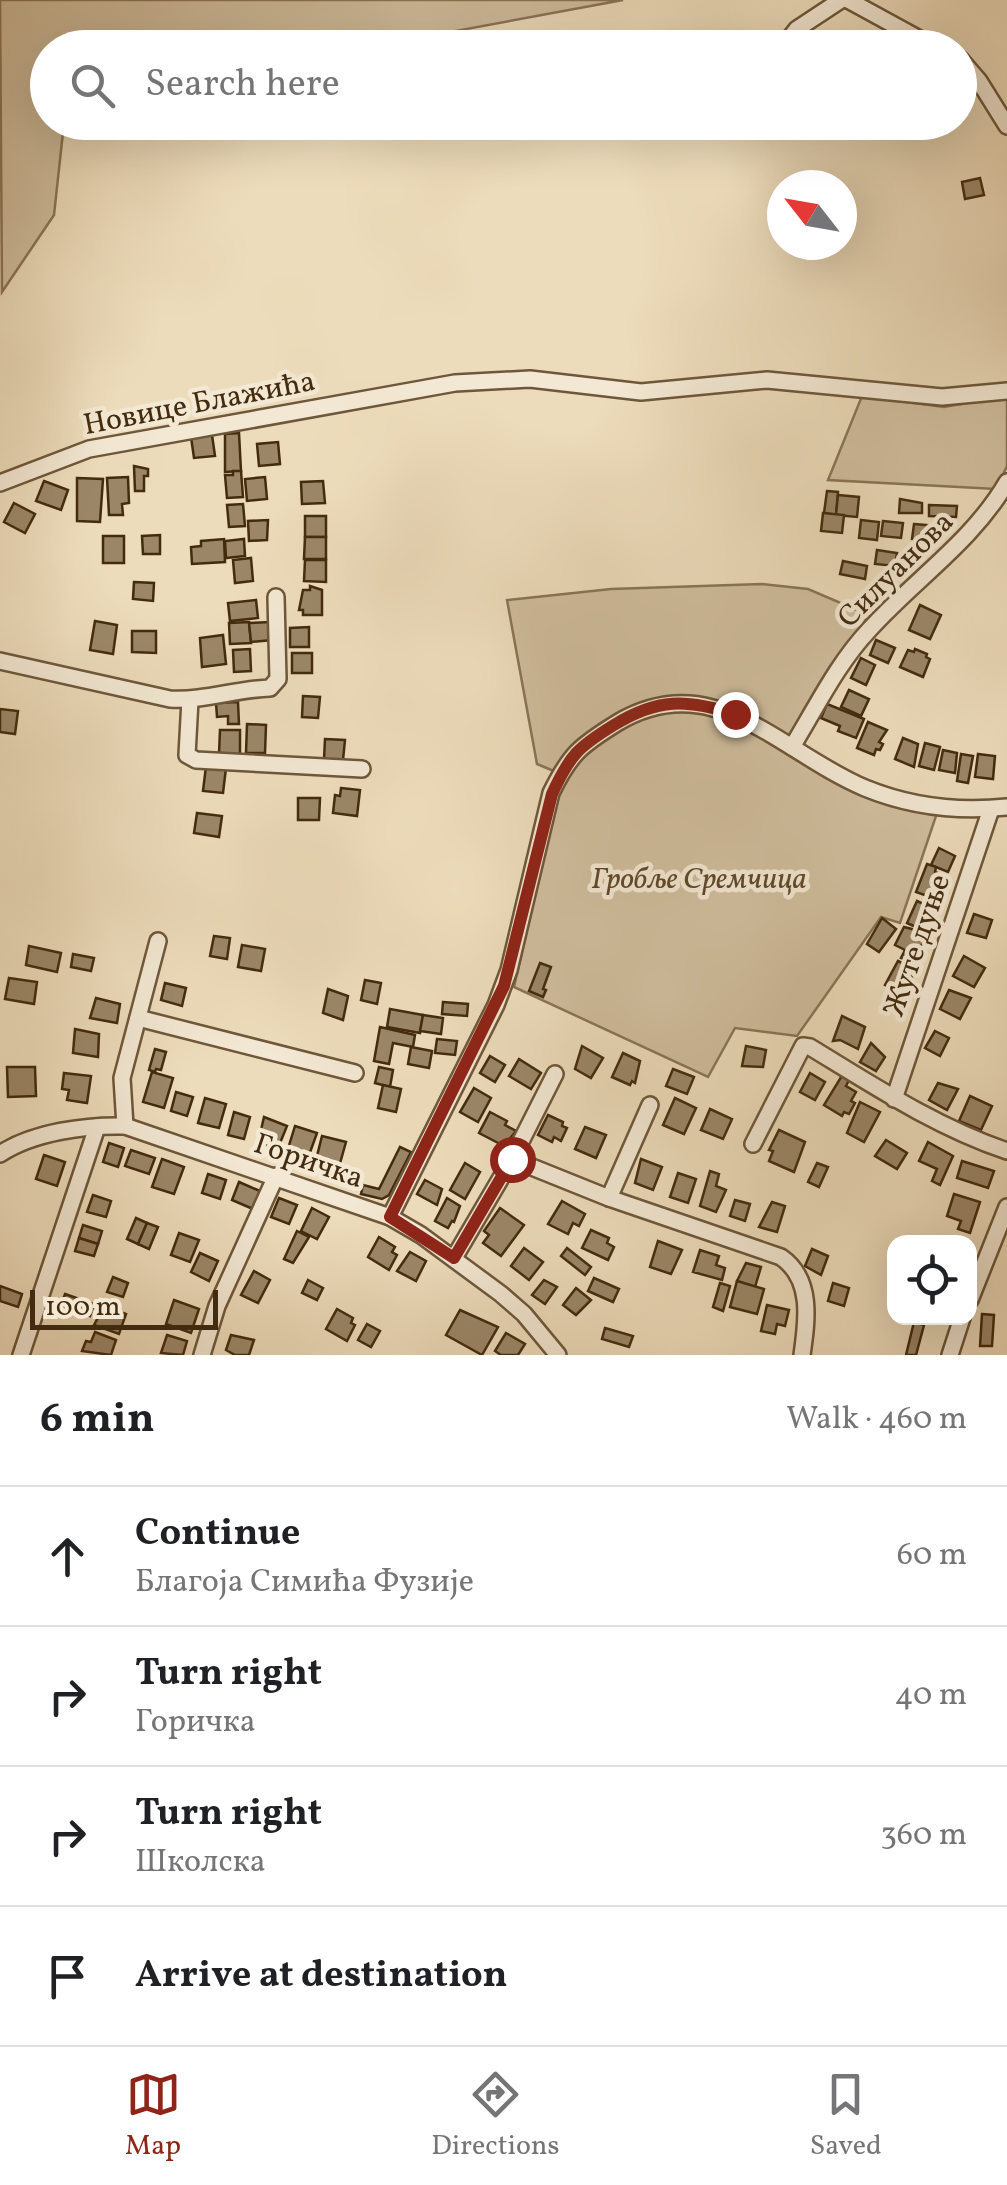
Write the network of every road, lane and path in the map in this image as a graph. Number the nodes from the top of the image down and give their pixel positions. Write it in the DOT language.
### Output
graph roads {
  1 [pos="845,0"];
  2 [pos="796,30"];
  3 [pos="902,30"];
  4 [pos="977,79"];
  5 [pos="1007,126"];
  6 [pos="1007,390"];
  7 [pos="1007,482"];
  8 [pos="0,483"];
  9 [pos="276,597"];
  10 [pos="0,661"];
  11 [pos="190,700"];
  12 [pos="792,747"];
  13 [pos="362,769"];
  14 [pos="999,808"];
  15 [pos="158,941"];
  16 [pos="138,1018"];
  17 [pos="355,1073"];
  18 [pos="556,1074"];
  19 [pos="894,1099"];
  20 [pos="650,1105"];
  21 [pos="97,1126"];
  22 [pos="125,1126"];
  23 [pos="753,1144"];
  24 [pos="1007,1151"];
  25 [pos="0,1154"];
  26 [pos="512,1159"];
  27 [pos="276,1176"];
  28 [pos="609,1198"];
  29 [pos="1007,1207"];
  30 [pos="390,1217"];
  31 [pos="454,1258"];
  32 [pos="977,1282"];
  33 [pos="960,1325"];
  34 [pos="21,1355"];
  35 [pos="202,1355"];
  36 [pos="558,1355"];
  37 [pos="802,1355"];
  38 [pos="950,1355"];
  1 -- 2 [label="street"];
  1 -- 3 [label="street"];
  4 -- 5 [label="street"];
  6 -- 8 [label="street, Новице Блажића"];
  7 -- 12 [label="street, Силуанова"];
  9 -- 11 [label="street"];
  10 -- 11 [label="street"];
  11 -- 13 [label="street"];
  12 -- 14 [label="street"];
  12 -- 30 [label="street"];
  14 -- 19 [label="street, Жуте дуње"];
  15 -- 16 [label="street"];
  16 -- 17 [label="street"];
  16 -- 22 [label="street"];
  18 -- 26 [label="street"];
  19 -- 23 [label="street"];
  19 -- 24 [label="street"];
  20 -- 28 [label="street"];
  21 -- 22 [label="street, Горичка"];
  21 -- 25 [label="street, Горичка"];
  21 -- 34 [label="street"];
  22 -- 27 [label="street, Горичка"];
  26 -- 28 [label="street"];
  26 -- 31 [label="street"];
  27 -- 30 [label="street, Горичка"];
  27 -- 35 [label="street"];
  28 -- 37 [label="street"];
  29 -- 32 [label="street"];
  30 -- 31 [label="street, Горичка"];
  31 -- 36 [label="street, Горичка"];
  33 -- 38 [label="street"];
}
